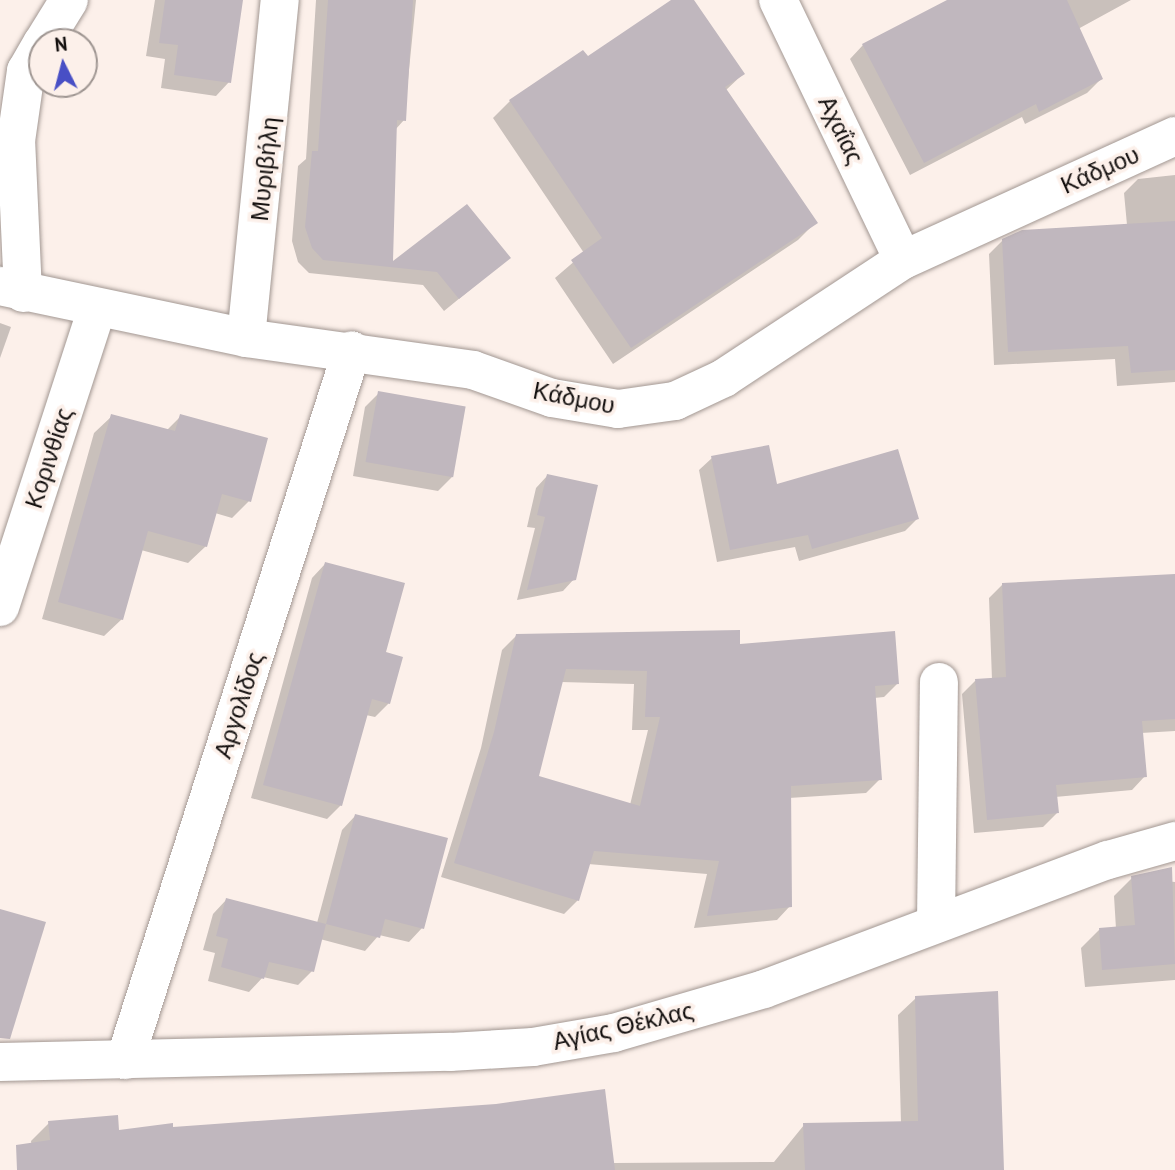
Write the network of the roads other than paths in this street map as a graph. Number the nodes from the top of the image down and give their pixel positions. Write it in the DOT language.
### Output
graph roads {
  1 [pos="69,0"];
  2 [pos="280,0"];
  3 [pos="778,0"];
  4 [pos="51,28"];
  5 [pos="28,68"];
  6 [pos="1175,136"];
  7 [pos="903,260"];
  8 [pos="12,289"];
  9 [pos="97,309"];
  10 [pos="246,338"];
  11 [pos="352,351"];
  12 [pos="0,607"];
  13 [pos="939,682"];
  14 [pos="1175,841"];
  15 [pos="936,923"];
  16 [pos="125,1060"];
  17 [pos="0,1062"];
  1 -- 4 [label="street"];
  2 -- 10 [label="street, Μυριβήλη"];
  3 -- 7 [label="street, Αχαΐας"];
  5 -- 8 [label="street"];
  6 -- 7 [label="street, Κάδμου"];
  7 -- 11 [label="street, Κάδμου"];
  8 -- 9 [label="street, Κάδμου"];
  9 -- 10 [label="street, Κάδμου"];
  9 -- 12 [label="street, Κορινθίας"];
  10 -- 11 [label="street, Κάδμου"];
  11 -- 16 [label="street, Αργολίδος"];
  13 -- 15 [label="street"];
  14 -- 15 [label="street, Αγίας Θέκλας"];
  15 -- 16 [label="street, Αγίας Θέκλας"];
  16 -- 17 [label="street, Αγίας Θέκλας"];
}
